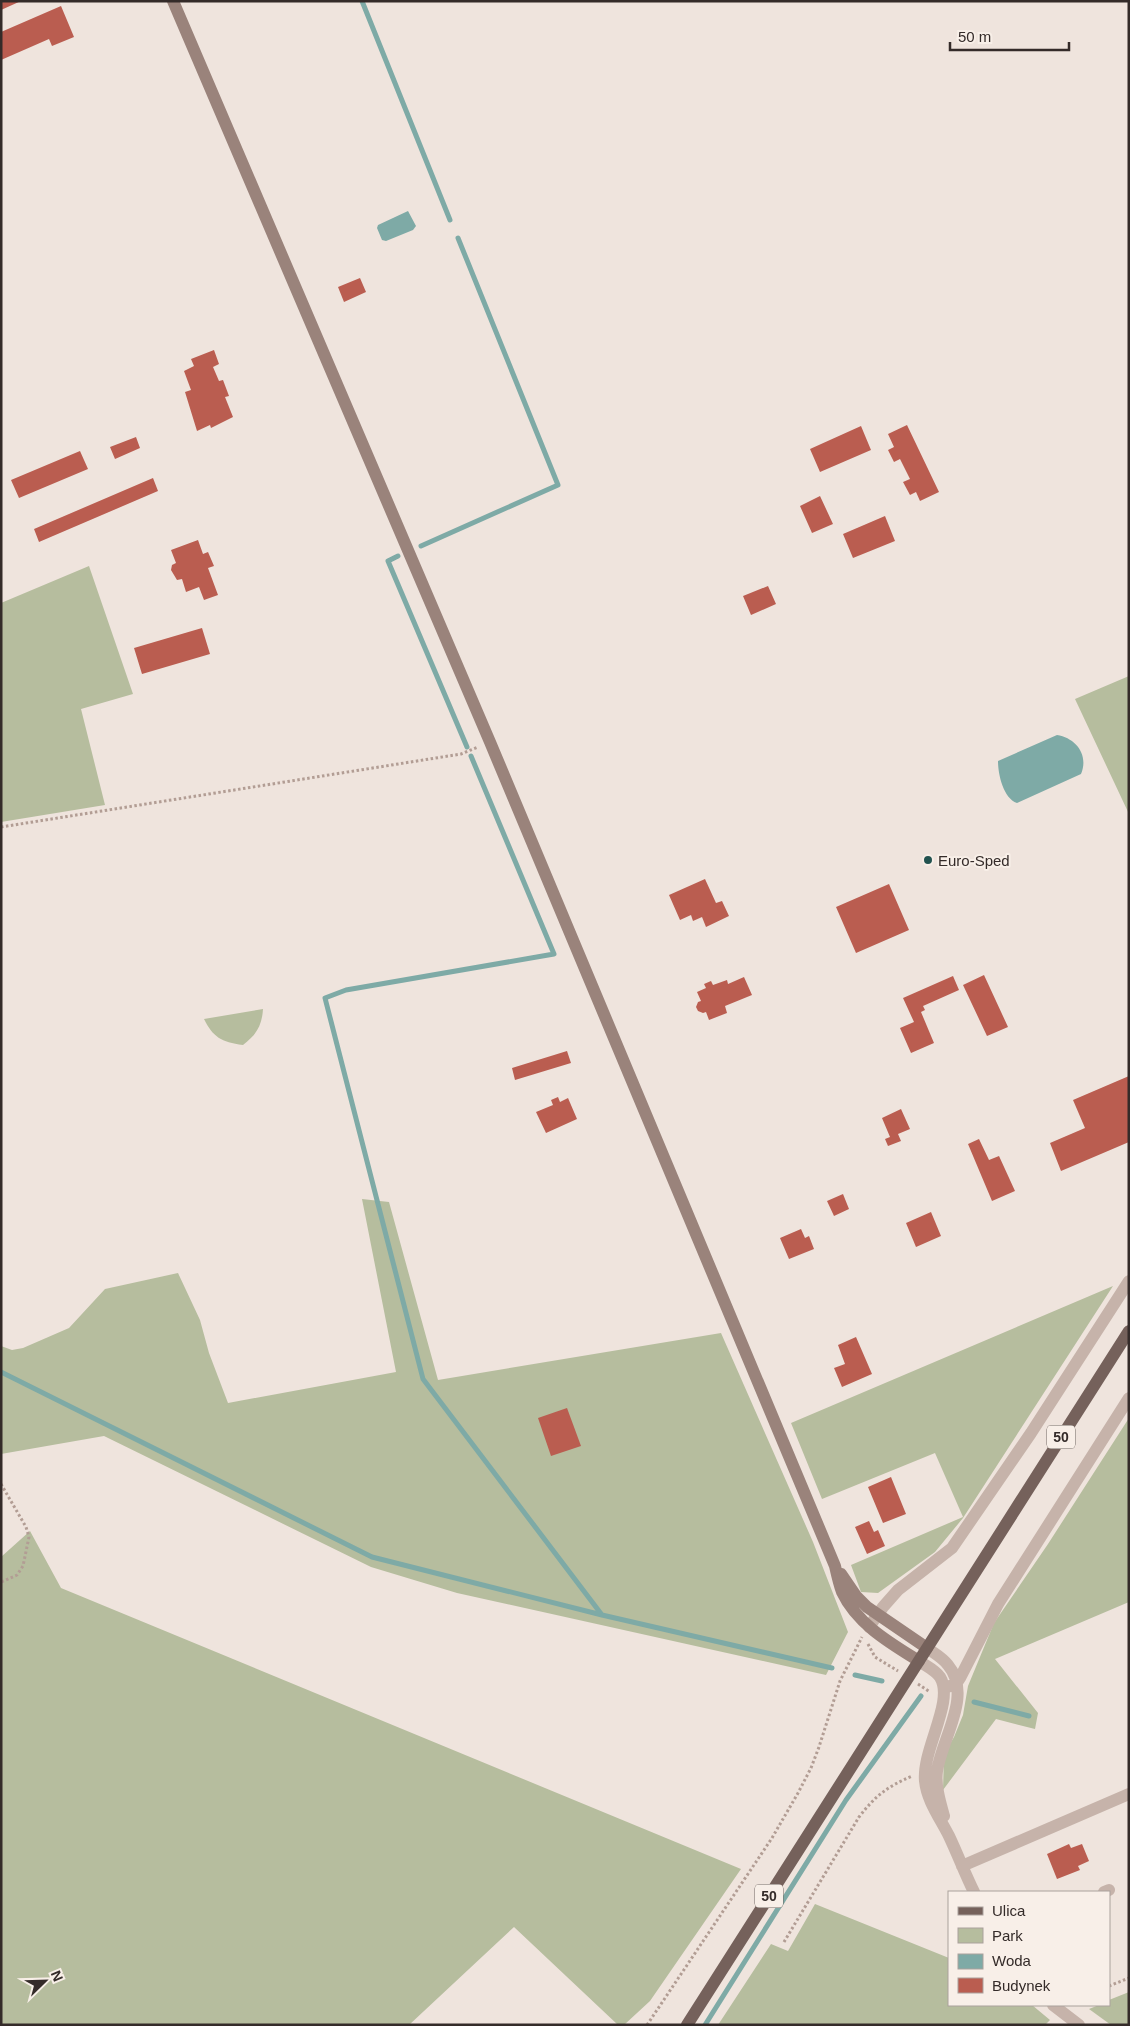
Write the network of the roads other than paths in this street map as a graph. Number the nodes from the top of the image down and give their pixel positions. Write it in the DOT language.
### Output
graph roads {
  1 [pos="173,1"];
  2 [pos="1129,1282"];
  3 [pos="1129,1331"];
  4 [pos="1129,1398"];
  5 [pos="835,1566"];
  6 [pos="877,1615"];
  7 [pos="866,1631"];
  8 [pos="927,1648"];
  9 [pos="919,1661"];
  10 [pos="956,1684"];
  11 [pos="944,1688"];
  12 [pos="1129,1794"];
  13 [pos="950,1838"];
  14 [pos="962,1866"];
  15 [pos="974,1891"];
  16 [pos="1054,2006"];
  17 [pos="686,2025"];
  18 [pos="1079,2025"];
  1 -- 5 [label="street"];
  2 -- 6 [label="street"];
  3 -- 8 [label="main road, 50"];
  4 -- 10 [label="street"];
  5 -- 6 [label="street"];
  5 -- 7 [label="street"];
  6 -- 7 [label="street"];
  6 -- 8 [label="street"];
  7 -- 9 [label="street"];
  8 -- 9 [label="main road, 50"];
  8 -- 10 [label="street"];
  9 -- 11 [label="street"];
  9 -- 17 [label="main road, 50"];
  10 -- 11 [label="street"];
  10 -- 13 [label="street"];
  11 -- 13 [label="street"];
  12 -- 14 [label="street"];
  13 -- 14 [label="street"];
  14 -- 15 [label="street"];
  16 -- 18 [label="street"];
}
